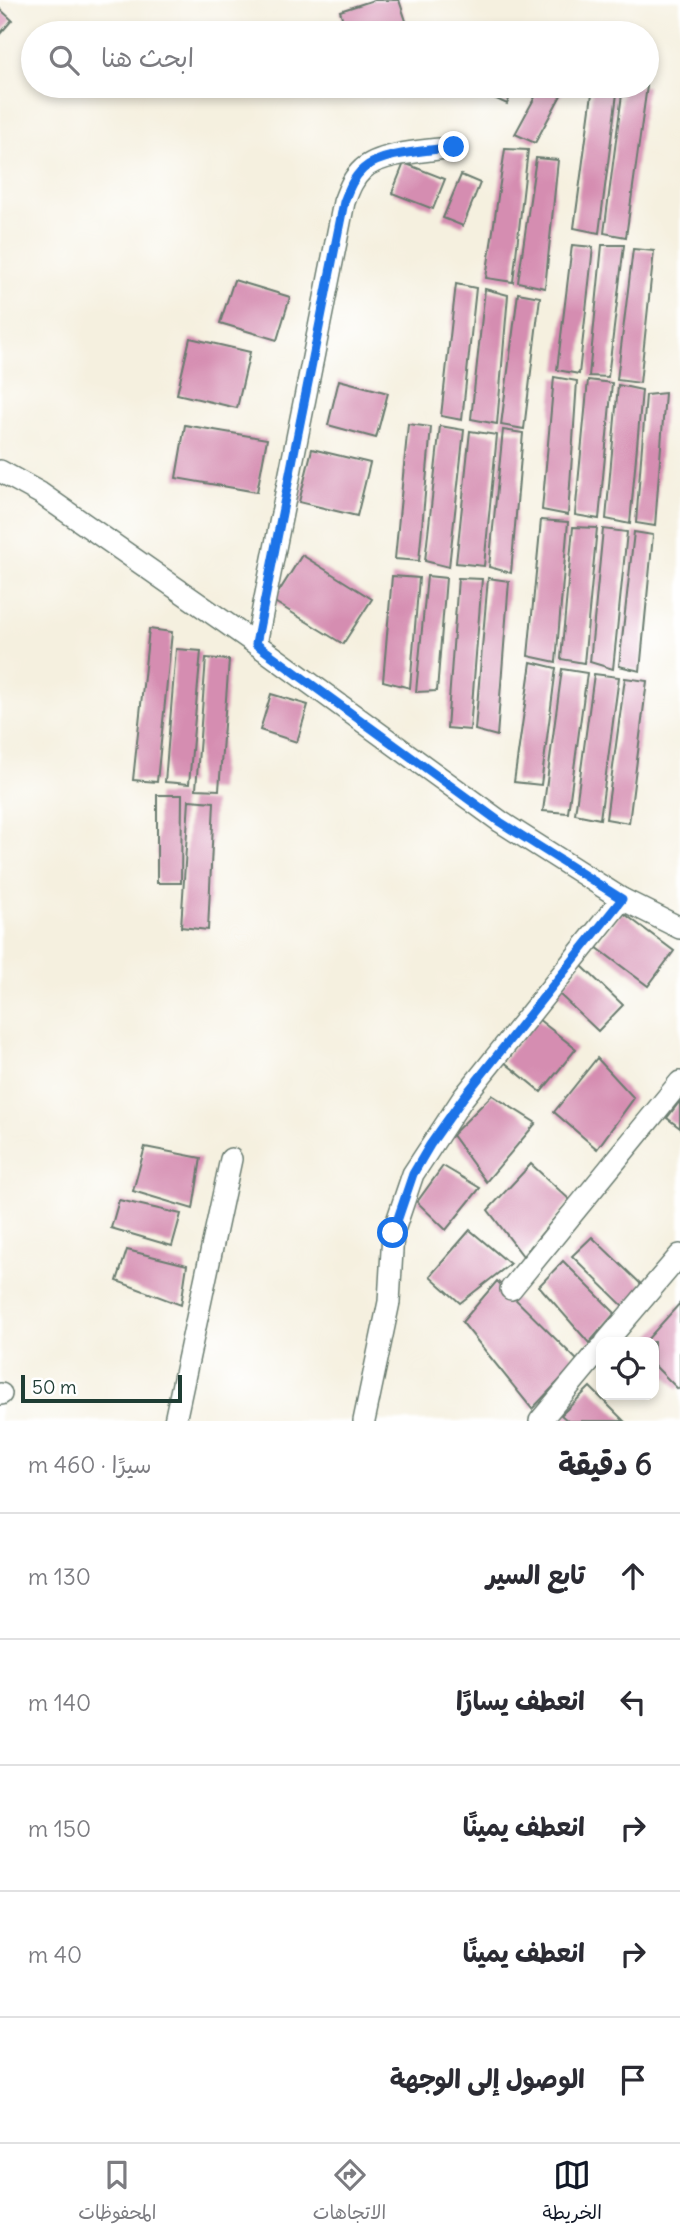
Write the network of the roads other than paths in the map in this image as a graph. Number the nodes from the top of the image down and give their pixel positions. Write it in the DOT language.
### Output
graph roads {
  1 [pos="454,147"];
  2 [pos="0,471"];
  3 [pos="256,644"];
  4 [pos="622,899"];
  5 [pos="680,928"];
  6 [pos="680,1082"];
  7 [pos="231,1158"];
  8 [pos="680,1255"];
  9 [pos="511,1289"];
  10 [pos="610,1337"];
  11 [pos="596,1354"];
  12 [pos="176,1421"];
  13 [pos="364,1421"];
  14 [pos="540,1421"];
  1 -- 3 [label="street"];
  2 -- 3 [label="street"];
  3 -- 4 [label="street"];
  4 -- 5 [label="street"];
  4 -- 13 [label="street"];
  6 -- 9 [label="street"];
  7 -- 12 [label="street"];
  8 -- 10 [label="street"];
  11 -- 14 [label="street"];
}
